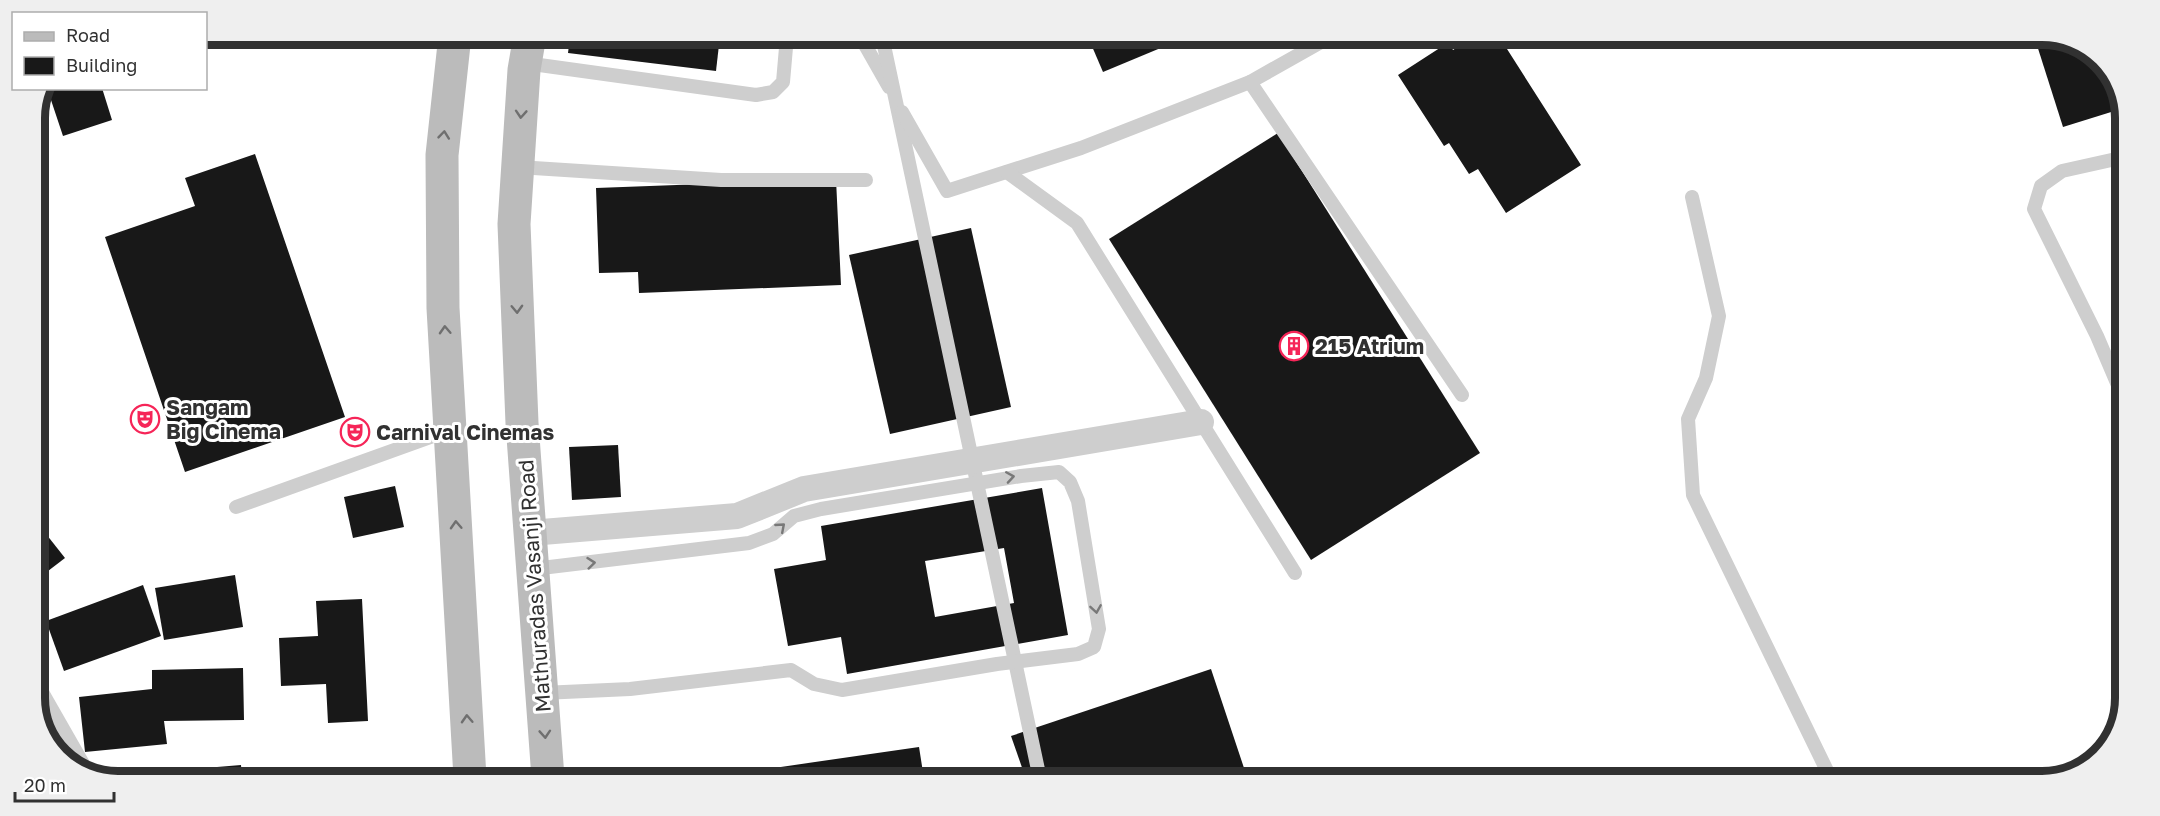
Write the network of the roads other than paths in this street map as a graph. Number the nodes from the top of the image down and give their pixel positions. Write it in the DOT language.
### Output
graph roads {
  1 [pos="454,45"];
  2 [pos="786,45"];
  3 [pos="865,45"];
  4 [pos="884,45"];
  5 [pos="1316,45"];
  6 [pos="527,49"];
  7 [pos="1250,82"];
  8 [pos="2115,159"];
  9 [pos="518,167"];
  10 [pos="1006,172"];
  11 [pos="866,180"];
  12 [pos="1692,197"];
  13 [pos="2115,378"];
  14 [pos="1462,395"];
  15 [pos="1201,422"];
  16 [pos="450,430"];
  17 [pos="236,507"];
  18 [pos="530,533"];
  19 [pos="533,570"];
  20 [pos="1294,573"];
  21 [pos="542,693"];
  22 [pos="46,711"];
  23 [pos="70,754"];
  24 [pos="470,771"];
  25 [pos="548,771"];
  26 [pos="1038,771"];
  27 [pos="1827,771"];
  16 -- 1 [label="main road, one-way"];
  2 -- 6 [label="lane"];
  3 -- 10 [label="lane"];
  4 -- 26 [label="lane"];
  5 -- 7 [label="lane"];
  6 -- 9 [label="main road, Mathuradas Vasanji Road, one-way"];
  7 -- 10 [label="lane"];
  7 -- 14 [label="lane"];
  8 -- 13 [label="lane"];
  9 -- 11 [label="lane"];
  9 -- 18 [label="main road, Mathuradas Vasanji Road, one-way"];
  10 -- 15 [label="lane"];
  12 -- 27 [label="lane"];
  15 -- 18 [label="street"];
  15 -- 20 [label="lane"];
  16 -- 17 [label="lane"];
  24 -- 16 [label="main road, one-way"];
  18 -- 19 [label="main road, Mathuradas Vasanji Road"];
  19 -- 21 [label="main road, Mathuradas Vasanji Road"];
  19 -- 21 [label="lane, one-way"];
  21 -- 25 [label="main road, Mathuradas Vasanji Road, one-way"];
  22 -- 23 [label="street"];
}
